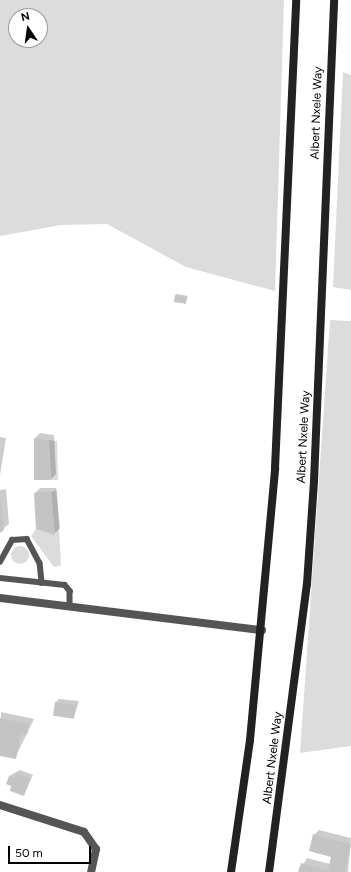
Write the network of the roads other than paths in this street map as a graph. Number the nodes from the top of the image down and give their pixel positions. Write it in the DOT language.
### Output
graph roads {
  1 [pos="296,0"];
  2 [pos="334,0"];
  3 [pos="0,562"];
  4 [pos="0,578"];
  5 [pos="42,583"];
  6 [pos="0,598"];
  7 [pos="70,606"];
  8 [pos="262,630"];
  9 [pos="0,805"];
  10 [pos="91,872"];
  11 [pos="231,872"];
  12 [pos="269,872"];
  1 -- 8 [label="main road, Albert Nxele Way"];
  2 -- 12 [label="main road, Albert Nxele Way"];
  3 -- 5 [label="lane"];
  4 -- 5 [label="lane"];
  5 -- 7 [label="lane"];
  6 -- 7 [label="street"];
  7 -- 8 [label="street"];
  8 -- 11 [label="main road, Albert Nxele Way"];
  9 -- 10 [label="street"];
}
